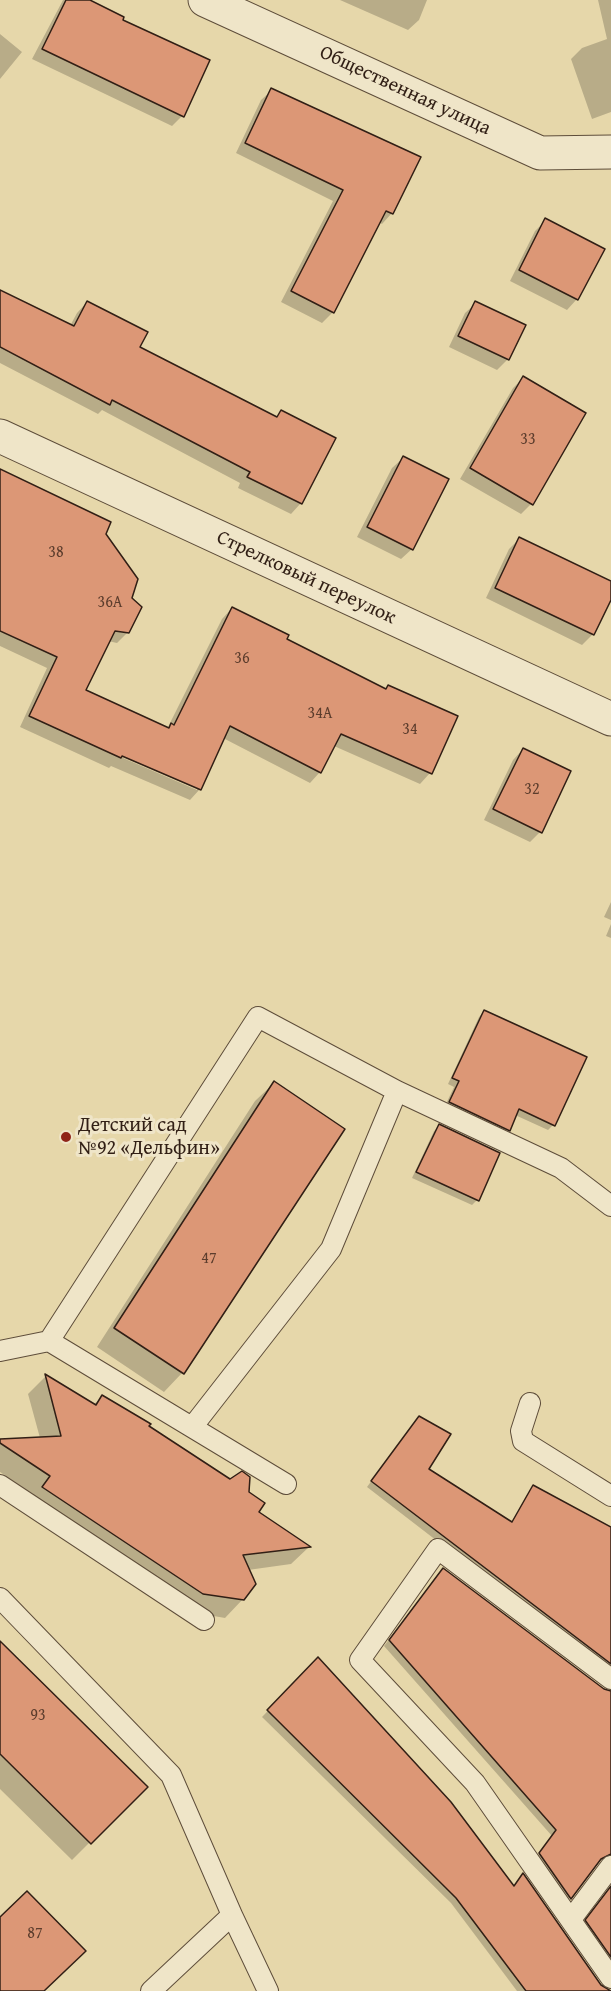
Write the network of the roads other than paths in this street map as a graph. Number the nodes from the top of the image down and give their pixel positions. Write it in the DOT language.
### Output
graph roads {
  1 [pos="205,0"];
  2 [pos="611,152"];
  3 [pos="0,436"];
  4 [pos="611,719"];
  5 [pos="397,1091"];
  6 [pos="611,1206"];
  7 [pos="49,1341"];
  8 [pos="0,1351"];
  9 [pos="530,1403"];
  10 [pos="193,1426"];
  11 [pos="286,1484"];
  12 [pos="0,1485"];
  13 [pos="611,1496"];
  14 [pos="0,1598"];
  15 [pos="204,1620"];
  16 [pos="611,1679"];
  17 [pos="611,1866"];
  18 [pos="232,1915"];
  19 [pos="572,1918"];
  20 [pos="611,1978"];
  21 [pos="152,1991"];
  22 [pos="268,1991"];
  1 -- 2 [label="street, Общественная улица"];
  3 -- 4 [label="street, Стрелковый переулок"];
  5 -- 6 [label="lane"];
  5 -- 7 [label="lane"];
  5 -- 10 [label="lane"];
  7 -- 8 [label="lane"];
  7 -- 10 [label="lane"];
  9 -- 13 [label="lane"];
  10 -- 11 [label="lane"];
  12 -- 15 [label="lane"];
  14 -- 18 [label="lane"];
  16 -- 19 [label="lane"];
  17 -- 19 [label="lane"];
  18 -- 21 [label="lane"];
  18 -- 22 [label="lane"];
  19 -- 20 [label="lane"];
}
